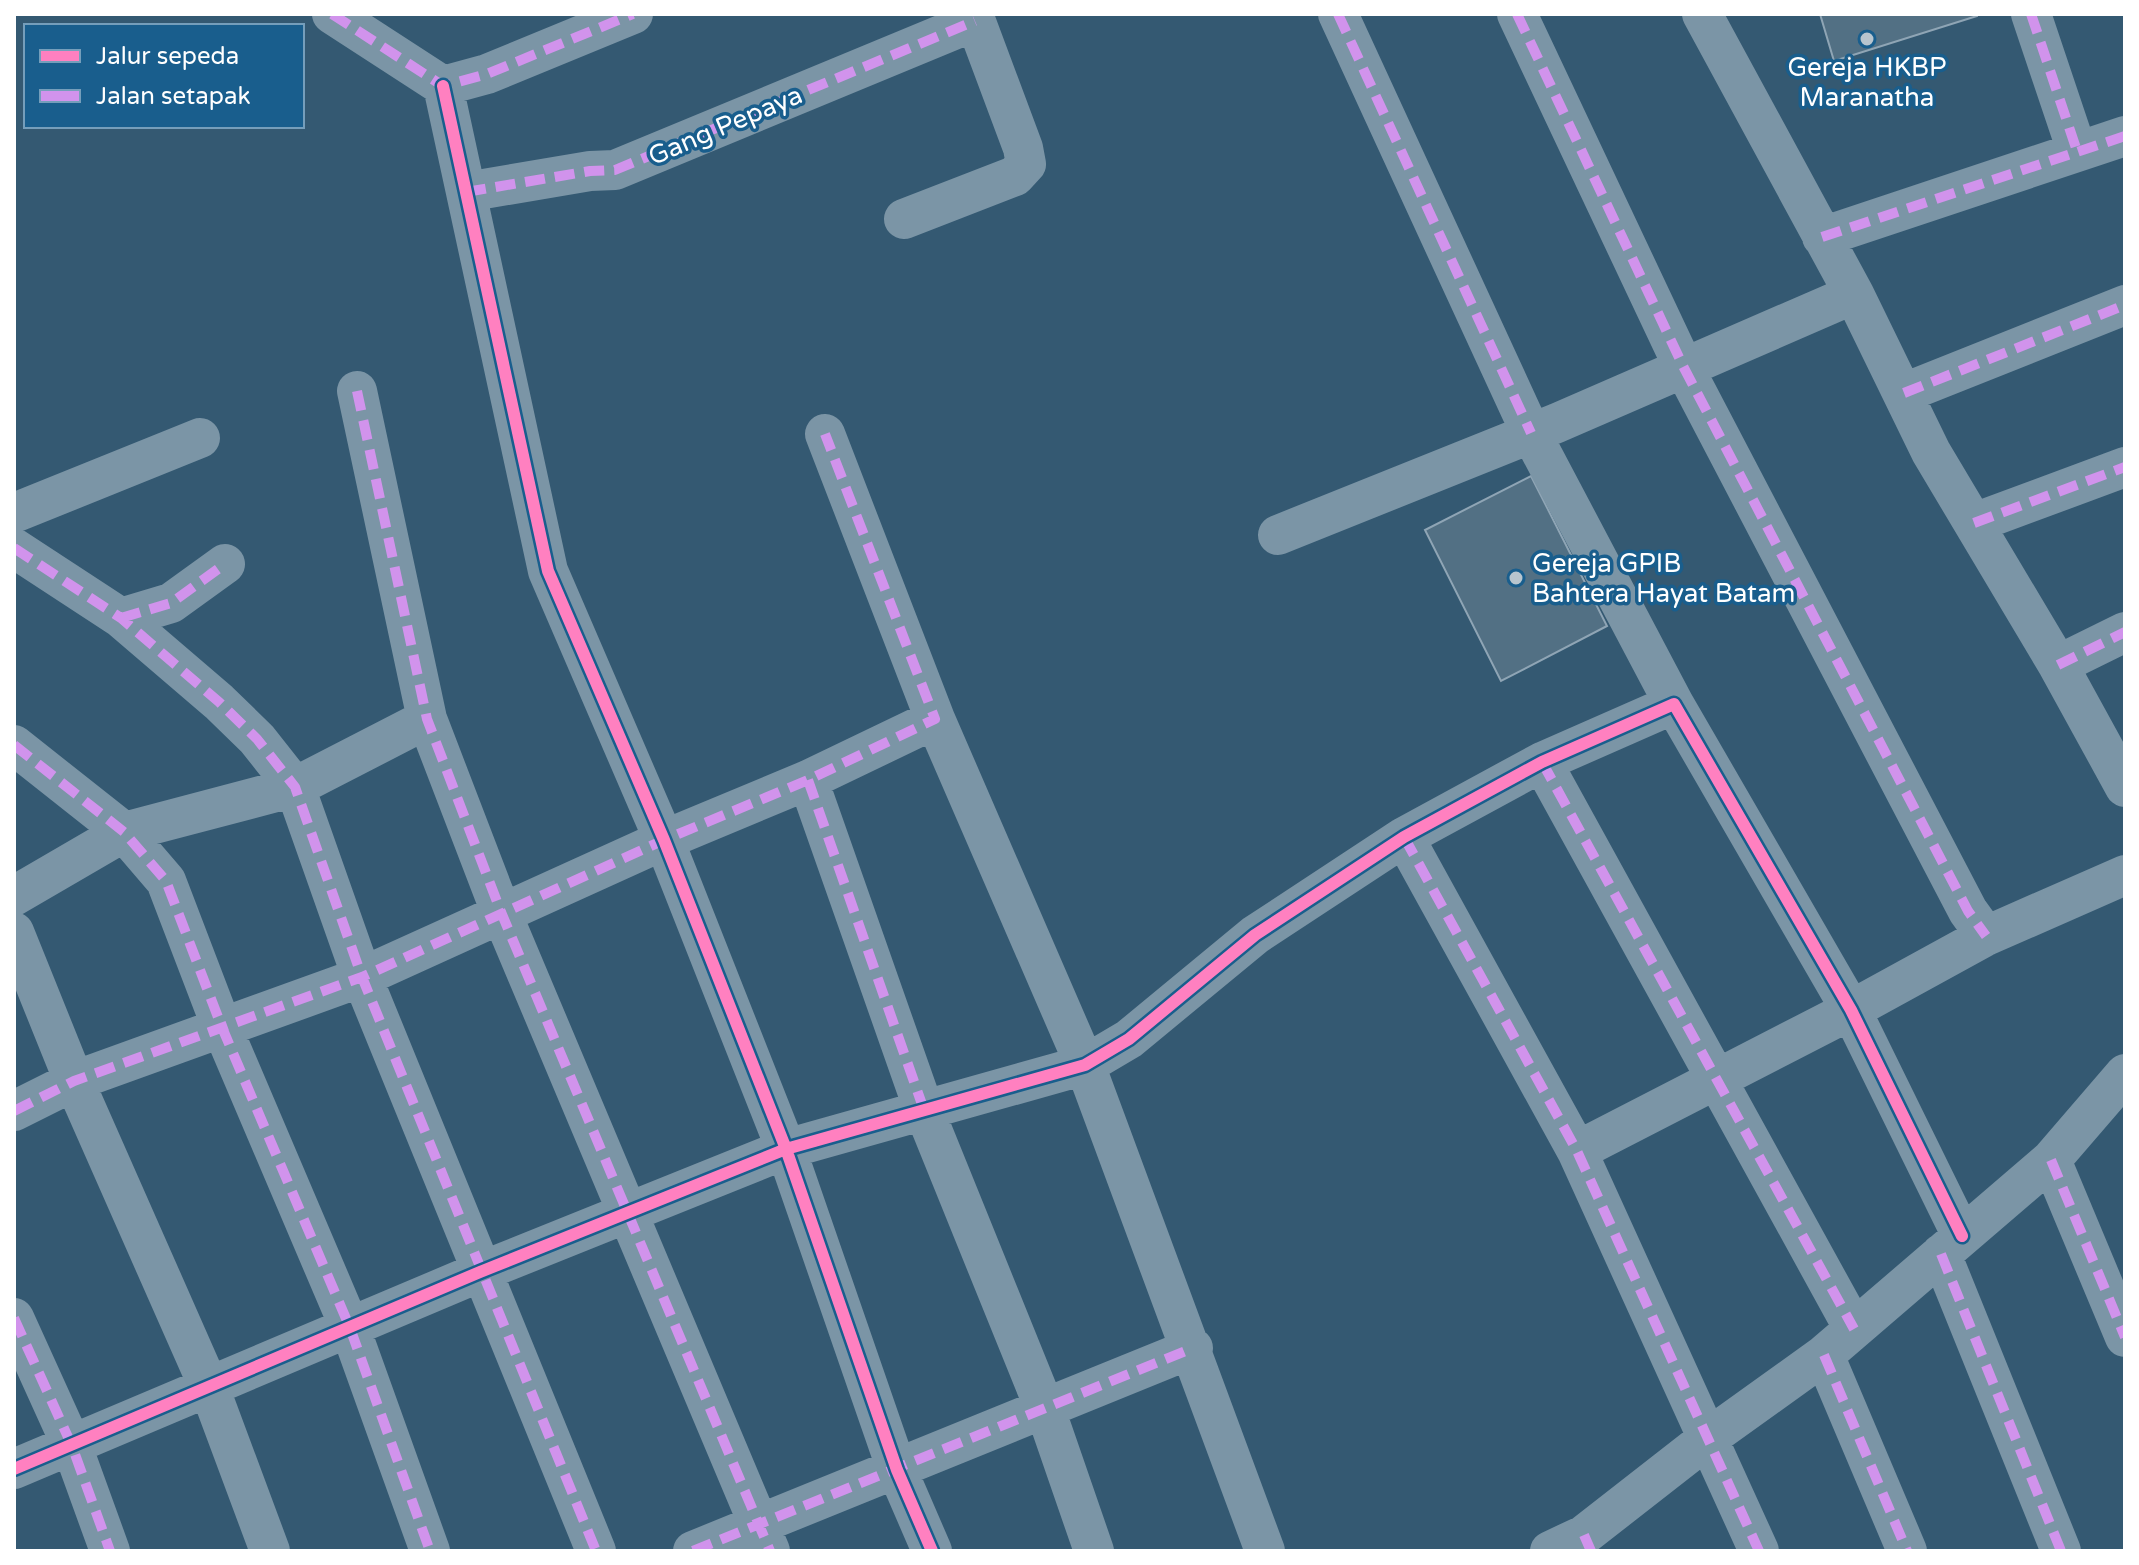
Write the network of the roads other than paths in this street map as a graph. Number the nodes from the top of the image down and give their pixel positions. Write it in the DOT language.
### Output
graph roads {
  1 [pos="633,14"];
  2 [pos="1338,14"];
  3 [pos="1517,14"];
  4 [pos="1702,14"];
  5 [pos="2031,14"];
  6 [pos="339,15"];
  7 [pos="974,18"];
  8 [pos="443,86"];
  9 [pos="2125,136"];
  10 [pos="2077,151"];
  11 [pos="466,192"];
  12 [pos="904,219"];
  13 [pos="1822,237"];
  14 [pos="1854,294"];
  15 [pos="2125,305"];
  16 [pos="1683,366"];
  17 [pos="357,391"];
  18 [pos="1904,393"];
  19 [pos="1531,433"];
  20 [pos="825,434"];
  21 [pos="200,438"];
  22 [pos="2125,467"];
  23 [pos="14,513"];
  24 [pos="1974,523"];
  25 [pos="1278,535"];
  26 [pos="14,548"];
  27 [pos="225,564"];
  28 [pos="121,618"];
  29 [pos="2125,632"];
  30 [pos="2058,665"];
  31 [pos="1674,704"];
  32 [pos="427,719"];
  33 [pos="935,719"];
  34 [pos="14,745"];
  35 [pos="1542,762"];
  36 [pos="808,780"];
  37 [pos="295,787"];
  38 [pos="2125,787"];
  39 [pos="124,832"];
  40 [pos="1404,837"];
  41 [pos="664,840"];
  42 [pos="2125,875"];
  43 [pos="14,896"];
  44 [pos="501,912"];
  45 [pos="14,932"];
  46 [pos="1986,936"];
  47 [pos="362,977"];
  48 [pos="1851,1010"];
  49 [pos="221,1025"];
  50 [pos="1085,1065"];
  51 [pos="2125,1074"];
  52 [pos="1719,1078"];
  53 [pos="74,1081"];
  54 [pos="924,1110"];
  55 [pos="14,1111"];
  56 [pos="786,1149"];
  57 [pos="1577,1151"];
  58 [pos="2051,1160"];
  59 [pos="628,1213"];
  60 [pos="1952,1245"];
  61 [pos="480,1272"];
  62 [pos="14,1318"];
  63 [pos="350,1328"];
  64 [pos="1854,1329"];
  65 [pos="2125,1337"];
  66 [pos="1193,1348"];
  67 [pos="1824,1355"];
  68 [pos="209,1387"];
  69 [pos="1045,1409"];
  70 [pos="1707,1439"];
  71 [pos="72,1446"];
  72 [pos="14,1469"];
  73 [pos="897,1470"];
  74 [pos="765,1537"];
  75 [pos="1575,1546"];
  76 [pos="110,1551"];
  77 [pos="270,1551"];
  78 [pos="430,1551"];
  79 [pos="596,1551"];
  80 [pos="693,1551"];
  81 [pos="932,1551"];
  82 [pos="1094,1551"];
  83 [pos="1265,1551"];
  84 [pos="1759,1551"];
  85 [pos="1907,1551"];
  86 [pos="2061,1551"];
  1 -- 8 [label="street"];
  2 -- 19 [label="street"];
  3 -- 16 [label="street"];
  4 -- 13 [label="street"];
  5 -- 10 [label="street"];
  6 -- 8 [label="street"];
  7 -- 11 [label="street, Gang Pepaya"];
  7 -- 12 [label="street"];
  8 -- 11 [label="street"];
  9 -- 10 [label="street"];
  10 -- 13 [label="street"];
  11 -- 41 [label="street"];
  13 -- 14 [label="street"];
  14 -- 16 [label="street"];
  14 -- 18 [label="street"];
  15 -- 18 [label="street"];
  16 -- 19 [label="street"];
  16 -- 46 [label="street"];
  17 -- 32 [label="street"];
  18 -- 24 [label="street"];
  19 -- 25 [label="street"];
  19 -- 31 [label="street"];
  20 -- 33 [label="street"];
  21 -- 23 [label="street"];
  22 -- 24 [label="street"];
  24 -- 30 [label="street"];
  26 -- 28 [label="street"];
  27 -- 28 [label="street"];
  28 -- 37 [label="street"];
  29 -- 30 [label="street"];
  30 -- 38 [label="street"];
  31 -- 35 [label="street"];
  31 -- 48 [label="street"];
  32 -- 37 [label="street"];
  32 -- 44 [label="street"];
  33 -- 36 [label="street"];
  33 -- 50 [label="street"];
  34 -- 39 [label="street"];
  35 -- 40 [label="street"];
  35 -- 52 [label="street"];
  36 -- 41 [label="street"];
  36 -- 54 [label="street"];
  37 -- 39 [label="street"];
  37 -- 47 [label="street"];
  39 -- 43 [label="street"];
  39 -- 49 [label="street"];
  40 -- 50 [label="street"];
  40 -- 57 [label="street"];
  41 -- 44 [label="street"];
  41 -- 56 [label="street"];
  42 -- 46 [label="street"];
  44 -- 47 [label="street"];
  44 -- 59 [label="street"];
  45 -- 53 [label="street"];
  46 -- 48 [label="street"];
  47 -- 49 [label="street"];
  47 -- 61 [label="street"];
  48 -- 52 [label="street"];
  48 -- 60 [label="street"];
  49 -- 53 [label="street"];
  49 -- 63 [label="street"];
  50 -- 54 [label="street"];
  50 -- 66 [label="street"];
  51 -- 58 [label="street"];
  52 -- 57 [label="street"];
  52 -- 64 [label="street"];
  53 -- 55 [label="street"];
  53 -- 68 [label="street"];
  54 -- 56 [label="street"];
  54 -- 69 [label="street"];
  56 -- 59 [label="street"];
  56 -- 73 [label="street"];
  57 -- 70 [label="street"];
  58 -- 60 [label="street"];
  58 -- 65 [label="street"];
  59 -- 61 [label="street"];
  59 -- 74 [label="street"];
  60 -- 64 [label="street"];
  60 -- 86 [label="street"];
  61 -- 63 [label="street"];
  61 -- 79 [label="street"];
  62 -- 71 [label="street"];
  63 -- 68 [label="street"];
  63 -- 78 [label="street"];
  64 -- 67 [label="street"];
  66 -- 69 [label="street"];
  66 -- 83 [label="street"];
  67 -- 70 [label="street"];
  67 -- 85 [label="street"];
  68 -- 71 [label="street"];
  68 -- 77 [label="street"];
  69 -- 73 [label="street"];
  69 -- 82 [label="street"];
  70 -- 75 [label="street"];
  70 -- 84 [label="street"];
  71 -- 72 [label="street"];
  71 -- 76 [label="street"];
  73 -- 74 [label="street"];
  73 -- 81 [label="street"];
  74 -- 80 [label="street"];
}
